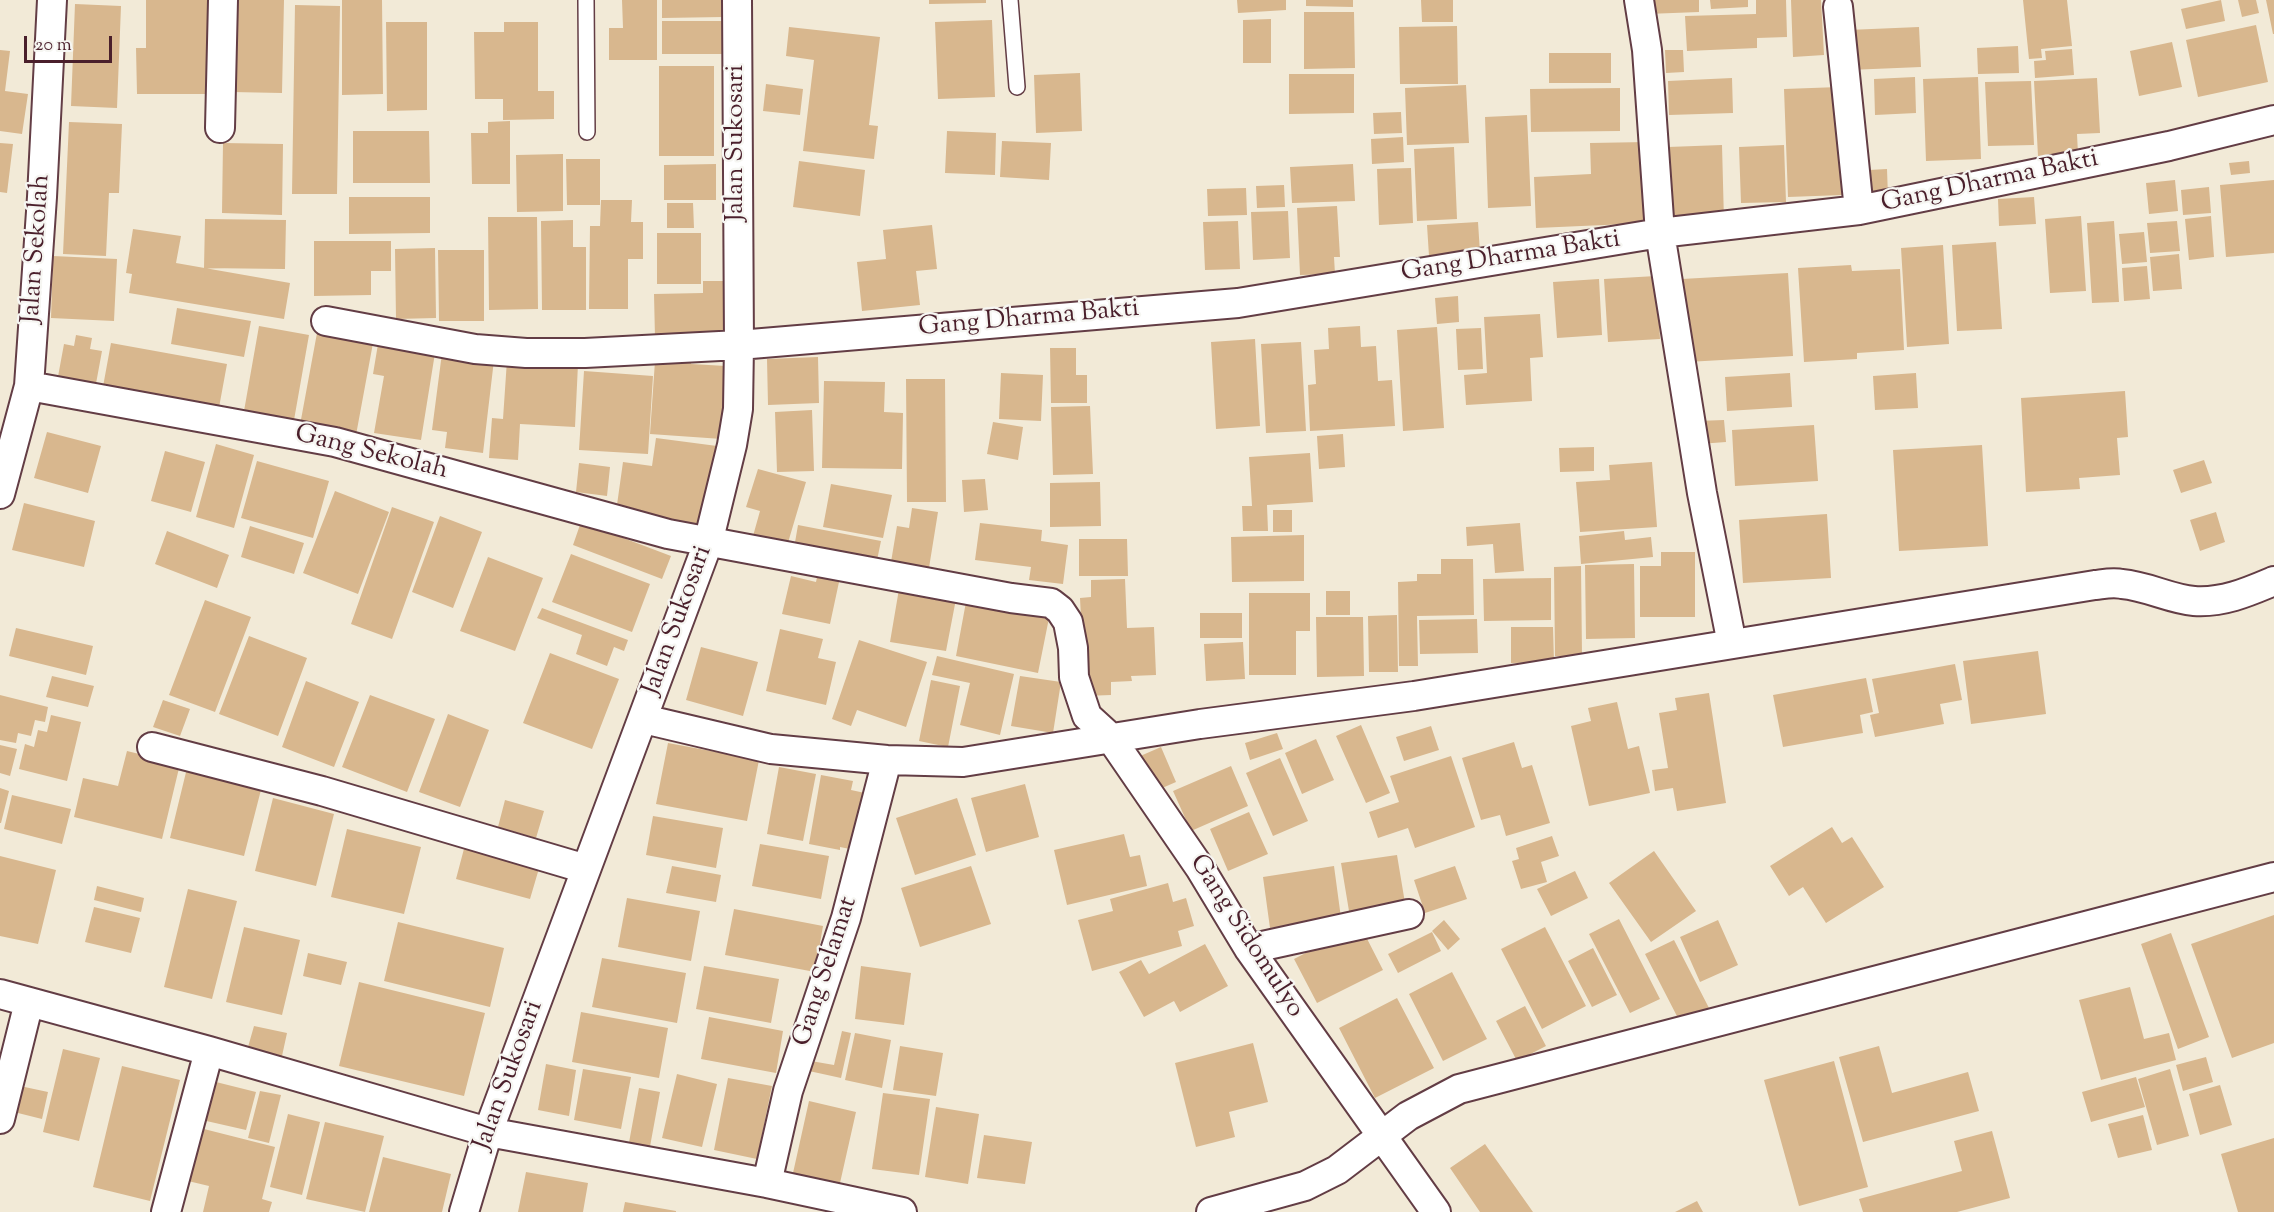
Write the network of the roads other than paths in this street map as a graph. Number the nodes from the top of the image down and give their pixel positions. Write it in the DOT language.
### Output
graph roads {
  1 [pos="52,0"];
  2 [pos="223,0"];
  3 [pos="586,0"];
  4 [pos="737,0"];
  5 [pos="1010,0"];
  6 [pos="1639,0"];
  7 [pos="1838,7"];
  8 [pos="1017,87"];
  9 [pos="2274,120"];
  10 [pos="220,128"];
  11 [pos="587,132"];
  12 [pos="1859,210"];
  13 [pos="1660,233"];
  14 [pos="326,321"];
  15 [pos="739,345"];
  16 [pos="29,386"];
  17 [pos="0,494"];
  18 [pos="708,543"];
  19 [pos="2274,581"];
  20 [pos="1732,644"];
  21 [pos="644,719"];
  22 [pos="1110,737"];
  23 [pos="152,747"];
  24 [pos="887,760"];
  25 [pos="586,869"];
  26 [pos="2274,877"];
  27 [pos="1409,914"];
  28 [pos="1249,949"];
  29 [pos="0,994"];
  30 [pos="29,1002"];
  31 [pos="209,1051"];
  32 [pos="0,1119"];
  33 [pos="488,1132"];
  34 [pos="1381,1137"];
  35 [pos="766,1184"];
  36 [pos="166,1212"];
  37 [pos="464,1212"];
  38 [pos="902,1212"];
  39 [pos="1211,1212"];
  40 [pos="1436,1212"];
  1 -- 16 [label="street, Jalan Sekolah"];
  2 -- 10 [label="street"];
  3 -- 11 [label="lane"];
  4 -- 15 [label="street, Jalan Sukosari"];
  5 -- 8 [label="lane"];
  6 -- 13 [label="street"];
  7 -- 12 [label="street"];
  9 -- 12 [label="street, Gang Dharma Bakti"];
  12 -- 13 [label="street, Gang Dharma Bakti"];
  13 -- 15 [label="street, Gang Dharma Bakti"];
  13 -- 20 [label="street"];
  14 -- 15 [label="street, Gang Dharma Bakti"];
  15 -- 18 [label="street, Jalan Sukosari"];
  16 -- 17 [label="street, Jalan Sekolah"];
  16 -- 18 [label="street, Gang Sekolah"];
  18 -- 21 [label="street, Jalan Sukosari"];
  18 -- 22 [label="street, Gang Sekolah"];
  19 -- 20 [label="street"];
  20 -- 22 [label="street"];
  21 -- 24 [label="street"];
  21 -- 25 [label="street, Jalan Sukosari"];
  22 -- 24 [label="street"];
  22 -- 28 [label="street, Gang Sidomulyo"];
  23 -- 25 [label="street"];
  24 -- 35 [label="street, Gang Selamat"];
  25 -- 33 [label="street, Jalan Sukosari"];
  26 -- 34 [label="street"];
  27 -- 28 [label="street"];
  28 -- 34 [label="street, Gang Sidomulyo"];
  29 -- 30 [label="street"];
  30 -- 31 [label="street"];
  30 -- 32 [label="street"];
  31 -- 33 [label="street"];
  31 -- 36 [label="street"];
  33 -- 35 [label="street"];
  33 -- 37 [label="street, Jalan Sukosari"];
  34 -- 39 [label="street"];
  34 -- 40 [label="street, Gang Sidomulyo"];
  35 -- 38 [label="street"];
}
